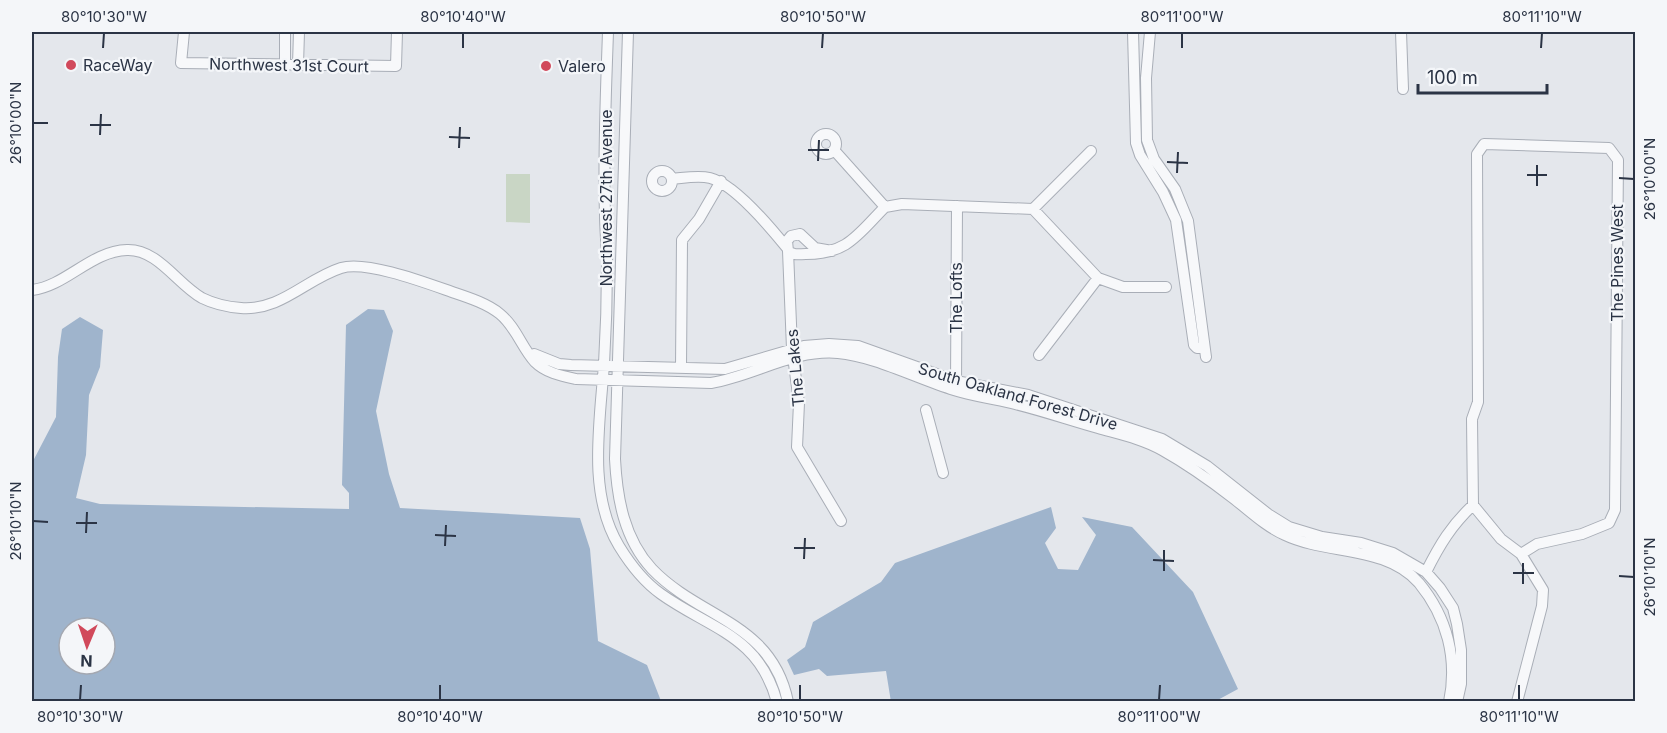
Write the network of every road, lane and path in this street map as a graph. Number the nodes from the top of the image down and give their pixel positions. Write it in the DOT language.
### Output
graph roads {
  1 [pos="184,32"];
  2 [pos="285,32"];
  3 [pos="298,32"];
  4 [pos="397,32"];
  5 [pos="608,32"];
  6 [pos="628,32"];
  7 [pos="1132,32"];
  8 [pos="1150,32"];
  9 [pos="1401,32"];
  10 [pos="285,65"];
  11 [pos="298,65"];
  12 [pos="1403,89"];
  13 [pos="1148,144"];
  14 [pos="1137,147"];
  15 [pos="834,150"];
  16 [pos="1091,151"];
  17 [pos="1155,169"];
  18 [pos="672,179"];
  19 [pos="721,181"];
  20 [pos="957,206"];
  21 [pos="885,207"];
  22 [pos="1033,209"];
  23 [pos="807,243"];
  24 [pos="793,249"];
  25 [pos="832,251"];
  26 [pos="1098,278"];
  27 [pos="1166,287"];
  28 [pos="32,291"];
  29 [pos="526,348"];
  30 [pos="1205,352"];
  31 [pos="792,353"];
  32 [pos="1039,355"];
  33 [pos="604,365"];
  34 [pos="618,366"];
  35 [pos="681,368"];
  36 [pos="602,381"];
  37 [pos="618,381"];
  38 [pos="956,386"];
  39 [pos="926,410"];
  40 [pos="1170,450"];
  41 [pos="943,473"];
  42 [pos="1473,505"];
  43 [pos="841,521"];
  44 [pos="1521,554"];
  45 [pos="1426,572"];
  46 [pos="777,702"];
  47 [pos="788,702"];
  48 [pos="1449,702"];
  49 [pos="1457,702"];
  50 [pos="1517,702"];
  1 -- 10 [label="street, Northwest 31st Court"];
  2 -- 10 [label="street"];
  3 -- 11 [label="street"];
  4 -- 11 [label="street, Northwest 31st Court"];
  5 -- 33 [label="street, Northwest 27th Avenue"];
  6 -- 34 [label="street"];
  7 -- 14 [label="street"];
  8 -- 13 [label="street"];
  9 -- 12 [label="street"];
  10 -- 11 [label="street, Northwest 31st Court"];
  13 -- 14 [label="street"];
  13 -- 17 [label="street"];
  14 -- 17 [label="street"];
  15 -- 21 [label="street"];
  16 -- 22 [label="street"];
  17 -- 30 [label="street"];
  18 -- 19 [label="street"];
  19 -- 24 [label="street"];
  19 -- 35 [label="street"];
  20 -- 21 [label="street"];
  20 -- 22 [label="street"];
  20 -- 38 [label="street, The Lofts"];
  21 -- 25 [label="street"];
  22 -- 26 [label="street"];
  23 -- 24 [label="street, The Lakes"];
  23 -- 24 [label="street"];
  23 -- 25 [label="street"];
  24 -- 25 [label="street"];
  24 -- 31 [label="street, The Lakes"];
  26 -- 27 [label="street"];
  26 -- 32 [label="street"];
  28 -- 29 [label="street, South Oakland Forest Drive"];
  29 -- 33 [label="street, South Oakland Forest Drive"];
  29 -- 36 [label="street, South Oakland Forest Drive"];
  31 -- 35 [label="street, South Oakland Forest Drive"];
  31 -- 37 [label="street, South Oakland Forest Drive"];
  31 -- 38 [label="street, South Oakland Forest Drive"];
  31 -- 43 [label="street, The Lakes"];
  33 -- 34 [label="street, South Oakland Forest Drive"];
  33 -- 36 [label="street, Northwest 27th Avenue"];
  34 -- 35 [label="street, South Oakland Forest Drive"];
  34 -- 37 [label="street"];
  36 -- 37 [label="street, South Oakland Forest Drive"];
  36 -- 46 [label="street, Northwest 27th Avenue"];
  37 -- 47 [label="street"];
  38 -- 40 [label="street, South Oakland Forest Drive"];
  39 -- 41 [label="street"];
  40 -- 45 [label="street, South Oakland Forest Drive"];
  40 -- 48 [label="street, South Oakland Forest Drive"];
  42 -- 44 [label="street"];
  42 -- 44 [label="street, The Pines West"];
  42 -- 45 [label="street"];
  44 -- 50 [label="street"];
  45 -- 49 [label="street, South Oakland Forest Drive"];
}
